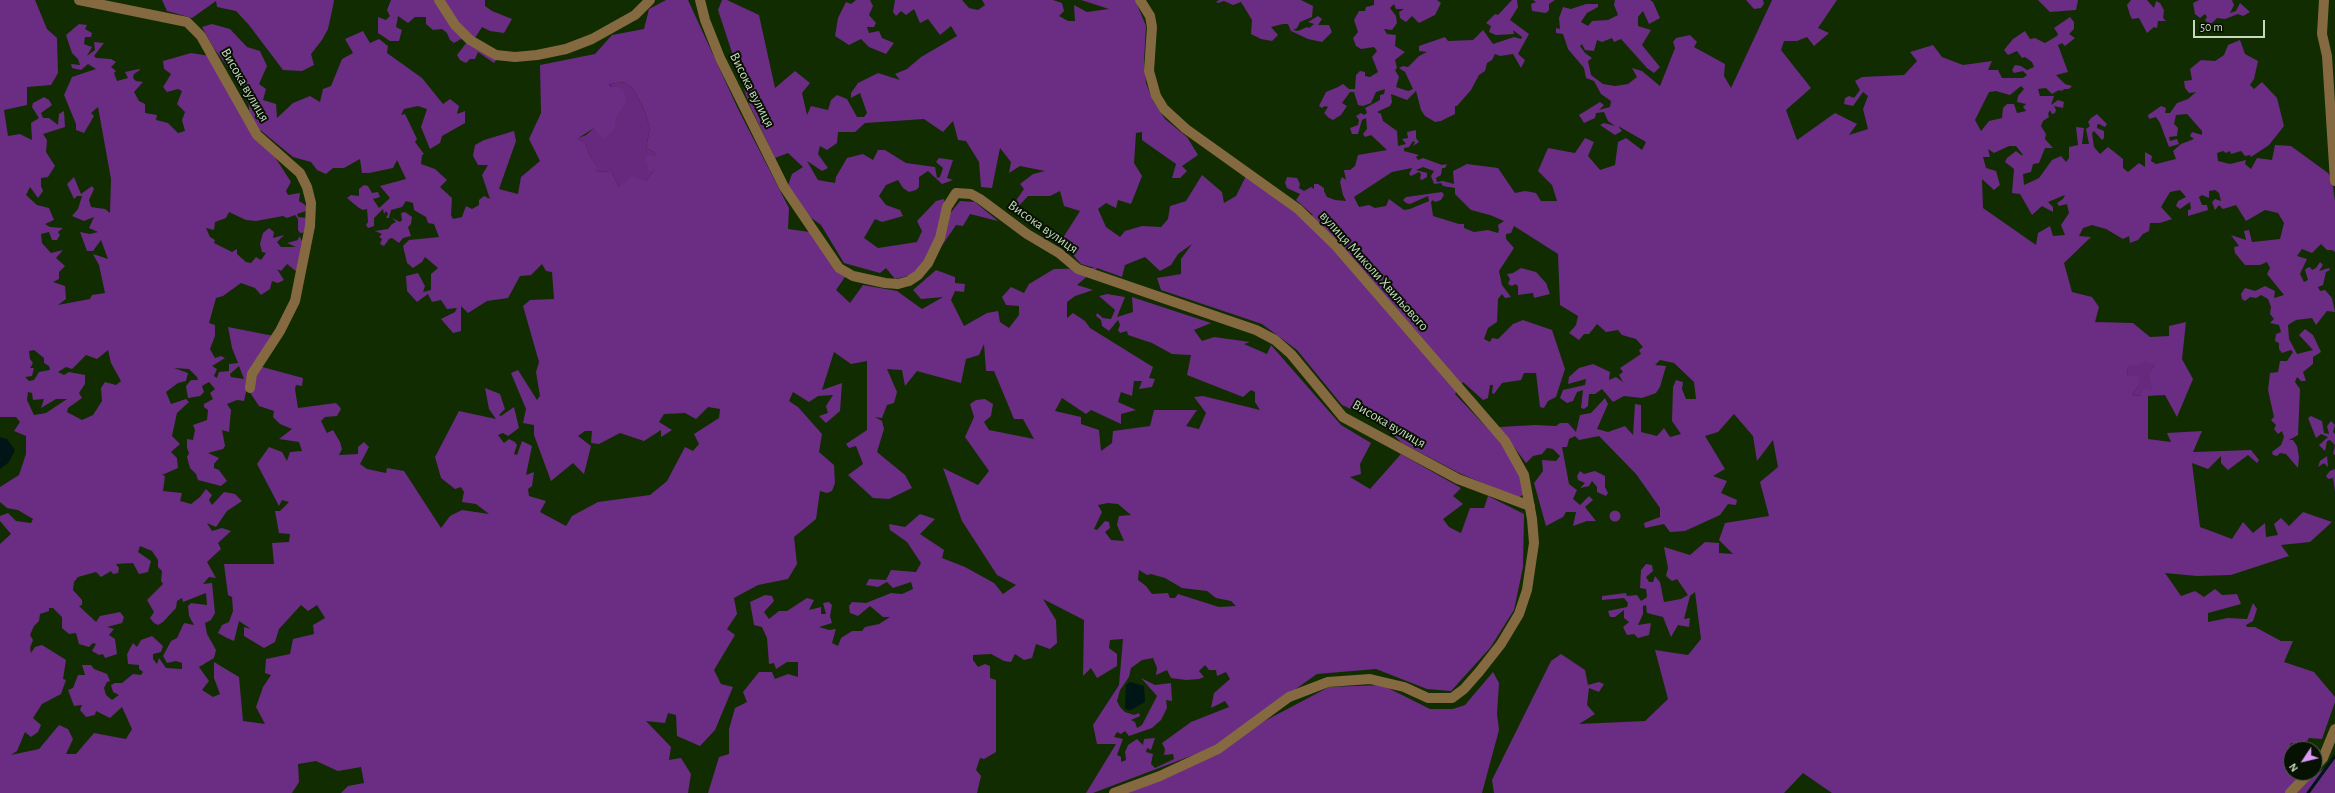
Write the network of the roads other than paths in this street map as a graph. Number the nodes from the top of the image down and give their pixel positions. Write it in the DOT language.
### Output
graph roads {
  1 [pos="79,0"];
  2 [pos="438,0"];
  3 [pos="650,0"];
  4 [pos="700,0"];
  5 [pos="1140,0"];
  6 [pos="2324,0"];
  7 [pos="2335,181"];
  8 [pos="250,388"];
  9 [pos="1530,506"];
  10 [pos="2335,730"];
  11 [pos="2323,758"];
  12 [pos="2301,781"];
  13 [pos="1114,793"];
  14 [pos="2290,793"];
  1 -- 8 [label="street, Висока вулиця"];
  2 -- 3 [label="street"];
  4 -- 9 [label="street, Висока вулиця"];
  5 -- 9 [label="street, вулиця Миколи Хвильового"];
  6 -- 7 [label="street"];
  9 -- 13 [label="street, вулиця Миколи Хвильового"];
  10 -- 11 [label="street"];
  12 -- 14 [label="street"];
}
